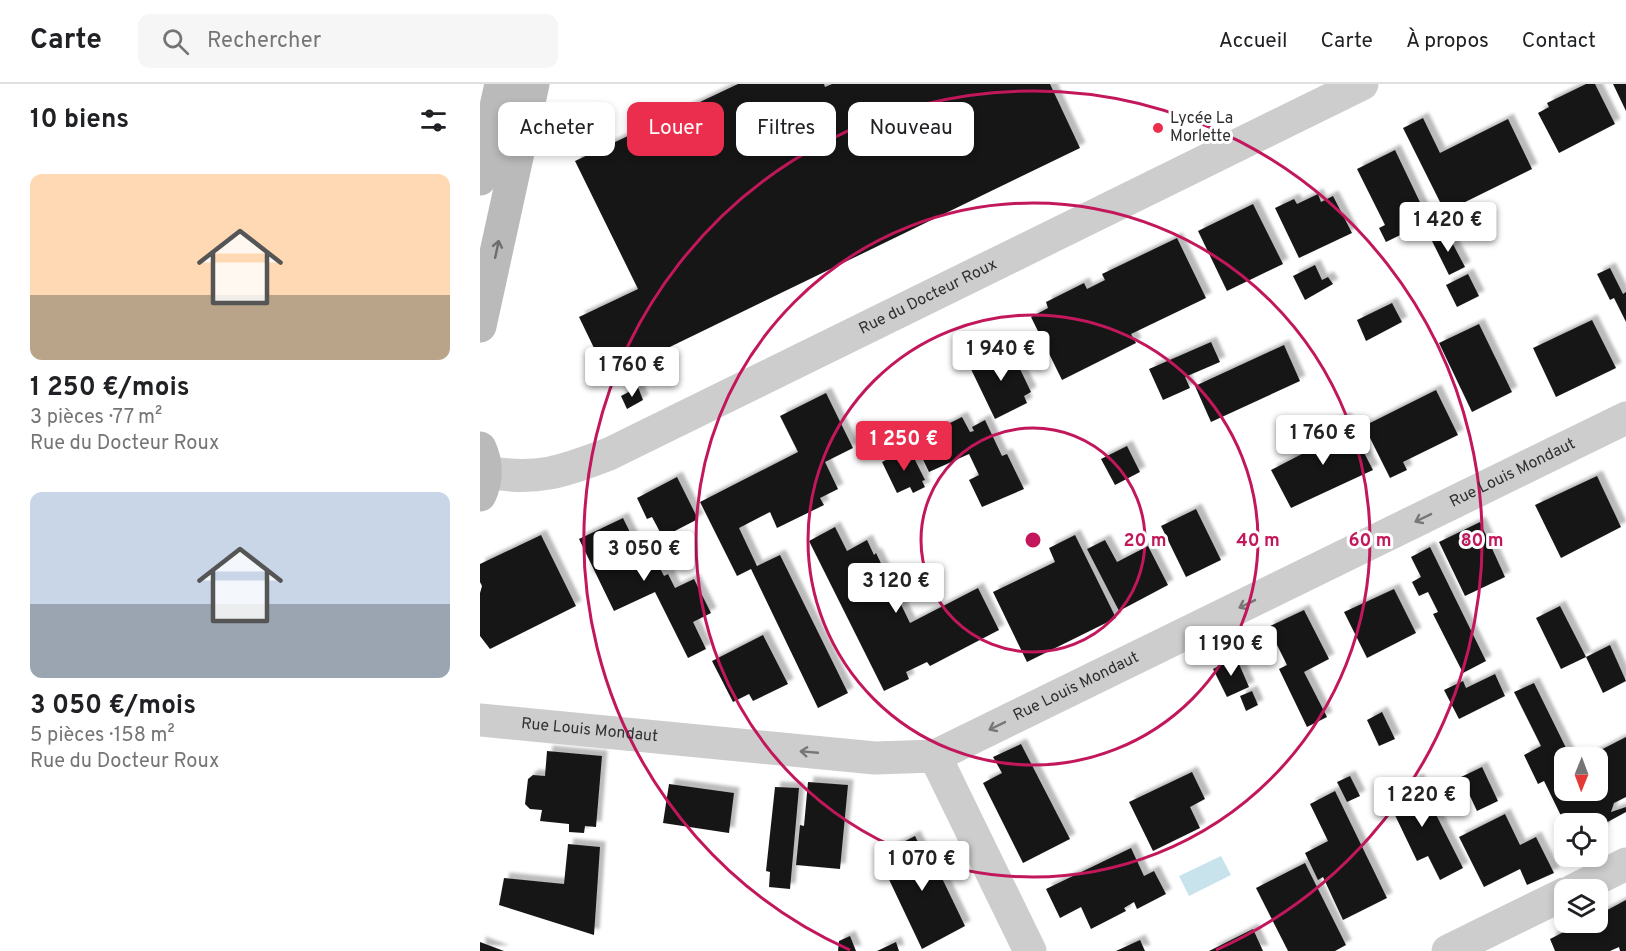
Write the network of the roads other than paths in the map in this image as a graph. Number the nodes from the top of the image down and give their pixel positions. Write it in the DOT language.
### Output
graph roads {
  1 [pos="501,84"];
  2 [pos="533,84"];
  3 [pos="1362,84"];
  4 [pos="480,179"];
  5 [pos="480,326"];
  6 [pos="1626,418"];
  7 [pos="482,472"];
  8 [pos="480,720"];
  9 [pos="936,756"];
  10 [pos="1626,864"];
  11 [pos="1596,879"];
  12 [pos="1554,899"];
  13 [pos="1030,951"];
  14 [pos="1448,951"];
  1 -- 4 [label="main road"];
  5 -- 2 [label="main road, one-way"];
  3 -- 7 [label="street, Rue du Docteur Roux"];
  6 -- 9 [label="street, Rue Louis Mondaut, one-way"];
  9 -- 8 [label="street, Rue Louis Mondaut, one-way"];
  9 -- 13 [label="street"];
  10 -- 11 [label="street"];
  12 -- 14 [label="street"];
}
